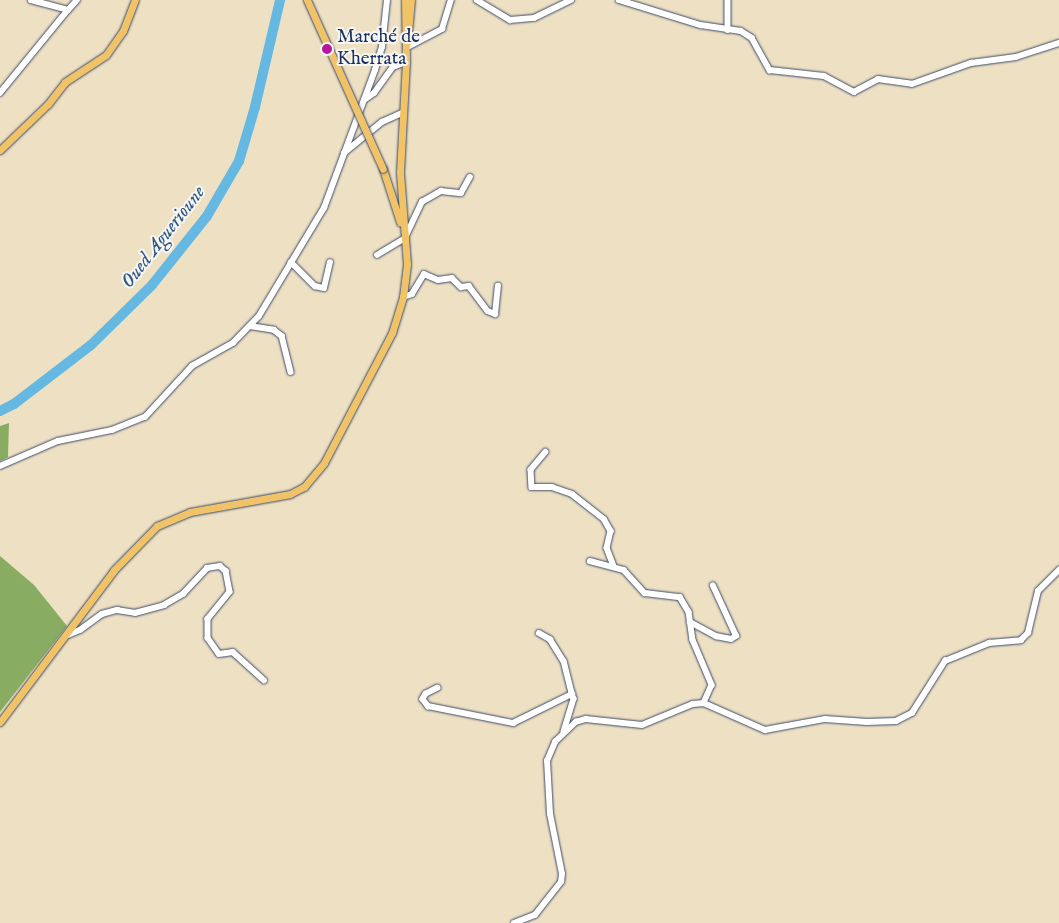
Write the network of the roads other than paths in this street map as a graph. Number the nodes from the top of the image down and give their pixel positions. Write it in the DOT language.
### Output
graph roads {
  1 [pos="31,0"];
  2 [pos="77,0"];
  3 [pos="135,0"];
  4 [pos="307,0"];
  5 [pos="387,0"];
  6 [pos="405,0"];
  7 [pos="411,0"];
  8 [pos="451,0"];
  9 [pos="477,0"];
  10 [pos="571,0"];
  11 [pos="619,0"];
  12 [pos="728,0"];
  13 [pos="68,10"];
  14 [pos="728,30"];
  15 [pos="1059,43"];
  16 [pos="406,48"];
  17 [pos="406,62"];
  18 [pos="0,93"];
  19 [pos="364,100"];
  20 [pos="402,113"];
  21 [pos="0,150"];
  22 [pos="344,153"];
  23 [pos="470,177"];
  24 [pos="404,235"];
  25 [pos="377,255"];
  26 [pos="291,262"];
  27 [pos="330,263"];
  28 [pos="498,286"];
  29 [pos="404,297"];
  30 [pos="250,326"];
  31 [pos="291,372"];
  32 [pos="546,452"];
  33 [pos="0,466"];
  34 [pos="590,561"];
  35 [pos="614,566"];
  36 [pos="1059,570"];
  37 [pos="713,586"];
  38 [pos="690,622"];
  39 [pos="539,634"];
  40 [pos="68,635"];
  41 [pos="264,680"];
  42 [pos="438,688"];
  43 [pos="572,694"];
  44 [pos="704,703"];
  45 [pos="0,722"];
  46 [pos="563,733"];
  47 [pos="514,923"];
  1 -- 13 [label="street"];
  2 -- 13 [label="street"];
  3 -- 21 [label="main road"];
  4 -- 24 [label="main road, bridge"];
  5 -- 19 [label="street"];
  6 -- 16 [label="main road"];
  7 -- 16 [label="main road"];
  8 -- 16 [label="street"];
  9 -- 10 [label="street"];
  11 -- 14 [label="street"];
  12 -- 14 [label="street"];
  13 -- 18 [label="street"];
  14 -- 15 [label="street"];
  16 -- 17 [label="main road"];
  17 -- 19 [label="street"];
  17 -- 20 [label="main road"];
  19 -- 22 [label="street"];
  20 -- 22 [label="street"];
  20 -- 24 [label="main road"];
  22 -- 26 [label="street"];
  23 -- 24 [label="street"];
  24 -- 25 [label="street"];
  24 -- 29 [label="main road"];
  26 -- 27 [label="street"];
  26 -- 30 [label="street"];
  28 -- 29 [label="street"];
  29 -- 40 [label="main road"];
  30 -- 31 [label="street"];
  30 -- 33 [label="street"];
  32 -- 35 [label="street"];
  34 -- 35 [label="street"];
  35 -- 38 [label="street"];
  36 -- 44 [label="street"];
  37 -- 38 [label="street"];
  38 -- 44 [label="street"];
  39 -- 43 [label="street"];
  40 -- 41 [label="street"];
  40 -- 45 [label="main road"];
  42 -- 43 [label="street"];
  43 -- 46 [label="street"];
  44 -- 46 [label="street"];
  46 -- 47 [label="street"];
}
